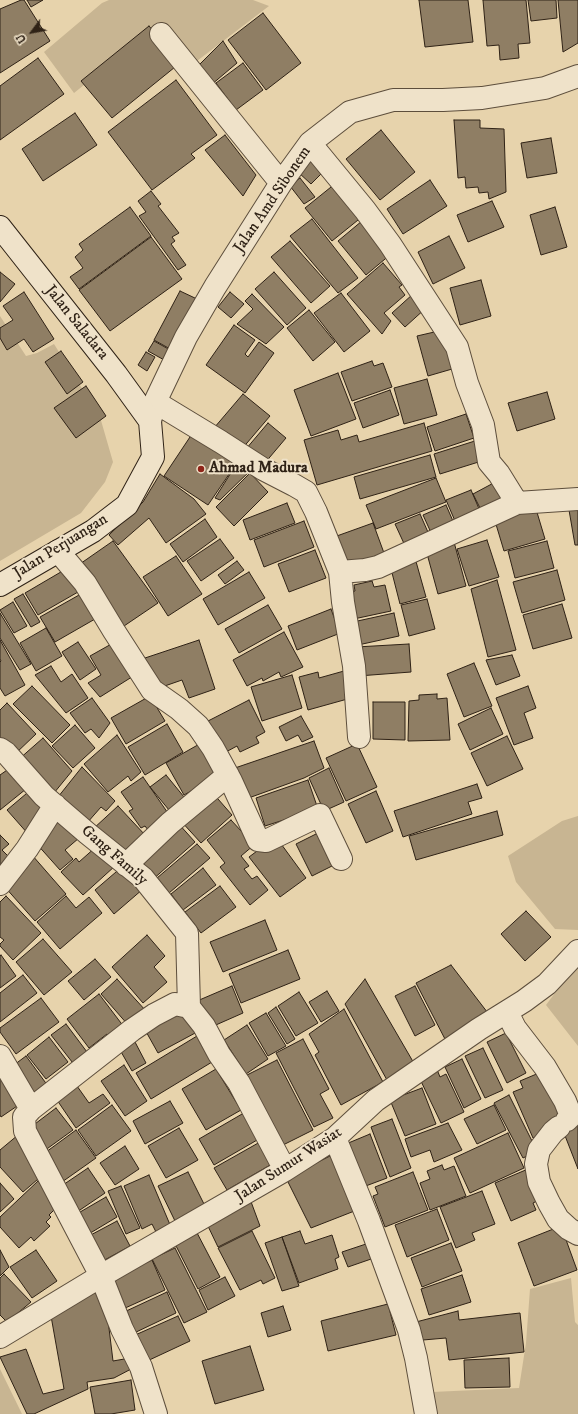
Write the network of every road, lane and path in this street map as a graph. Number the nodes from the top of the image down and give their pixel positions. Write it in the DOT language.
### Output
graph roads {
  1 [pos="161,34"];
  2 [pos="578,76"];
  3 [pos="310,143"];
  4 [pos="277,178"];
  5 [pos="0,227"];
  6 [pos="152,412"];
  7 [pos="578,498"];
  8 [pos="517,503"];
  9 [pos="58,551"];
  10 [pos="340,572"];
  11 [pos="0,585"];
  12 [pos="358,737"];
  13 [pos="0,749"];
  14 [pos="228,776"];
  15 [pos="55,805"];
  16 [pos="340,859"];
  17 [pos="126,865"];
  18 [pos="0,884"];
  19 [pos="578,951"];
  20 [pos="190,1007"];
  21 [pos="507,1012"];
  22 [pos="0,1056"];
  23 [pos="31,1109"];
  24 [pos="335,1138"];
  25 [pos="285,1170"];
  26 [pos="578,1234"];
  27 [pos="101,1276"];
  28 [pos="0,1337"];
  29 [pos="156,1414"];
  30 [pos="426,1414"];
  1 -- 4 [label="street"];
  2 -- 3 [label="street, Jalan Amd Sibonem"];
  3 -- 4 [label="street, Jalan Amd Sibonem"];
  3 -- 8 [label="street"];
  4 -- 6 [label="street, Jalan Amd Sibonem"];
  5 -- 6 [label="street, Jalan Saladara"];
  6 -- 9 [label="street, Jalan Perjuangan"];
  6 -- 10 [label="street"];
  7 -- 8 [label="street"];
  8 -- 10 [label="street"];
  9 -- 11 [label="street, Jalan Perjuangan"];
  9 -- 14 [label="street"];
  10 -- 12 [label="street"];
  13 -- 15 [label="street, Gang Family"];
  14 -- 16 [label="street"];
  14 -- 17 [label="street"];
  15 -- 17 [label="street, Gang Family"];
  15 -- 18 [label="street"];
  17 -- 20 [label="street, Gang Family"];
  19 -- 21 [label="street, Jalan Sumur Wasiat"];
  20 -- 23 [label="street"];
  20 -- 25 [label="street"];
  21 -- 24 [label="street, Jalan Sumur Wasiat"];
  21 -- 26 [label="street"];
  22 -- 23 [label="street"];
  23 -- 27 [label="street"];
  24 -- 25 [label="street, Jalan Sumur Wasiat"];
  24 -- 30 [label="street"];
  25 -- 27 [label="street, Jalan Sumur Wasiat"];
  27 -- 28 [label="street, Jalan Sumur Wasiat"];
  27 -- 29 [label="street"];
}
